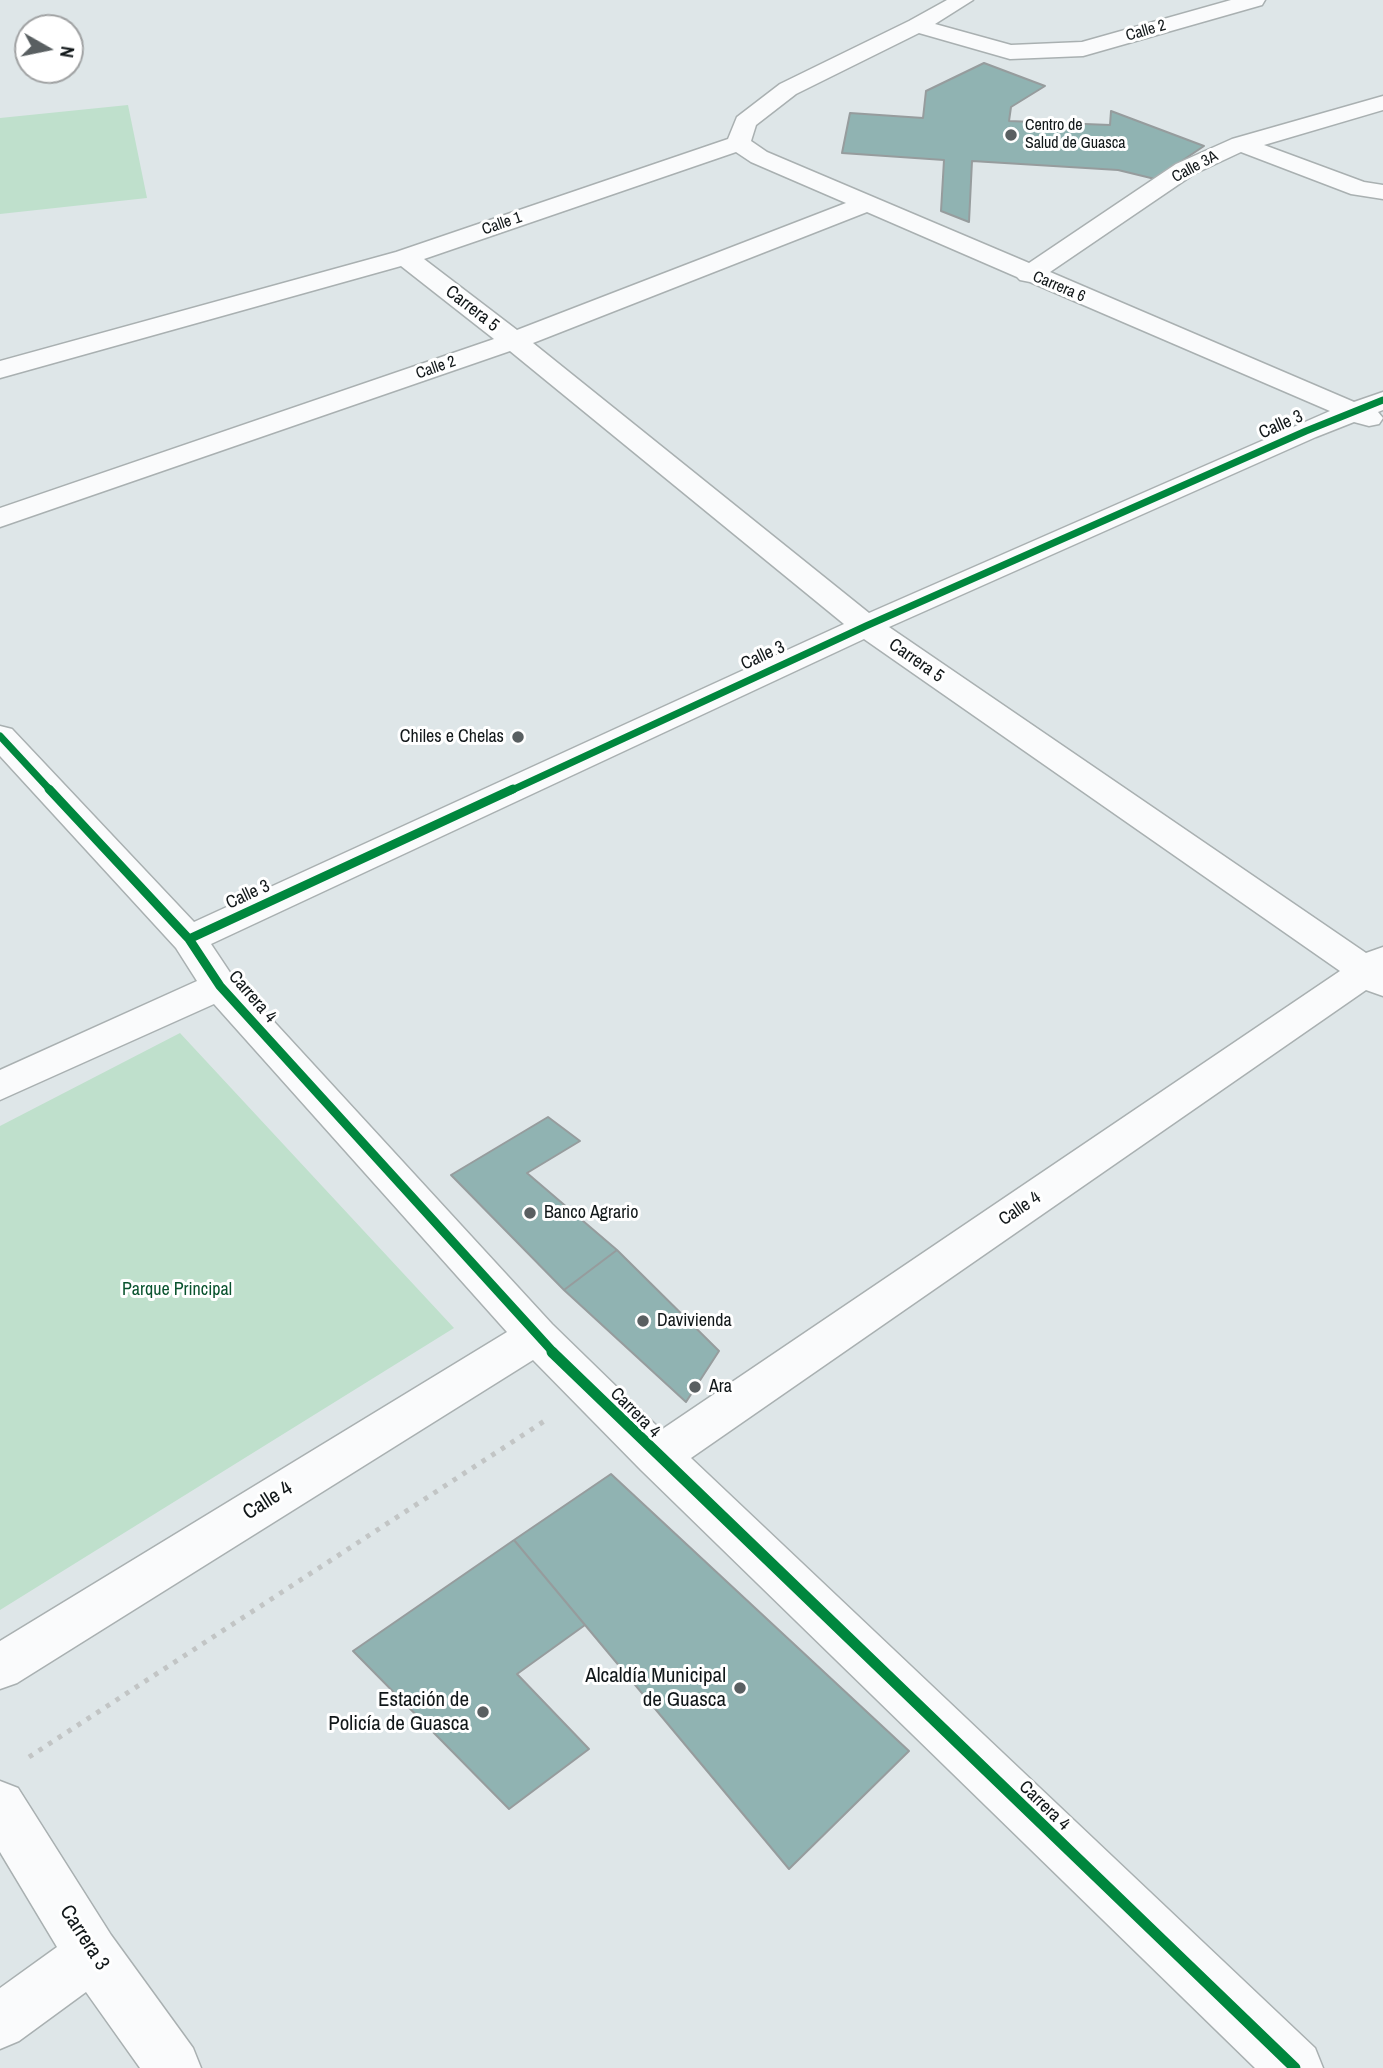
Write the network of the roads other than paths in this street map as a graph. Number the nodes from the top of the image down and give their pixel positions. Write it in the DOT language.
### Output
graph roads {
  1 [pos="961,0"];
  2 [pos="1184,0"];
  3 [pos="1254,0"];
  4 [pos="918,26"];
  5 [pos="1036,53"];
  6 [pos="1383,103"];
  7 [pos="739,143"];
  8 [pos="1240,144"];
  9 [pos="1383,192"];
  10 [pos="866,204"];
  11 [pos="405,257"];
  12 [pos="1029,275"];
  13 [pos="514,341"];
  14 [pos="0,370"];
  15 [pos="1373,412"];
  16 [pos="0,518"];
  17 [pos="866,626"];
  18 [pos="0,736"];
  19 [pos="189,939"];
  20 [pos="1378,972"];
  21 [pos="220,986"];
  22 [pos="0,1086"];
  23 [pos="537,1336"];
  24 [pos="657,1457"];
  25 [pos="0,1667"];
  26 [pos="12,1783"];
  27 [pos="92,1954"];
  28 [pos="0,2022"];
  29 [pos="173,2068"];
  30 [pos="1295,2068"];
  1 -- 4 [label="street"];
  2 -- 5 [label="street, Calle 2"];
  3 -- 5 [label="street, Calle 2"];
  4 -- 5 [label="street, Calle 2"];
  4 -- 7 [label="street"];
  6 -- 8 [label="street, Calle 3A"];
  7 -- 10 [label="street, Carrera 6"];
  7 -- 11 [label="street, Calle 1"];
  8 -- 9 [label="street"];
  8 -- 12 [label="street, Calle 3A"];
  10 -- 12 [label="street, Carrera 6"];
  10 -- 13 [label="street, Calle 2"];
  11 -- 13 [label="street, Carrera 5"];
  11 -- 14 [label="street, Calle 1"];
  12 -- 15 [label="street, Carrera 6"];
  13 -- 16 [label="street, Calle 2"];
  13 -- 17 [label="street, Carrera 5"];
  15 -- 17 [label="street, Calle 3"];
  17 -- 19 [label="street, Calle 3"];
  17 -- 20 [label="street, Carrera 5"];
  18 -- 19 [label="street, Carrera 4"];
  19 -- 21 [label="street, Carrera 4"];
  20 -- 24 [label="street, Calle 4"];
  21 -- 22 [label="street"];
  21 -- 23 [label="street, Carrera 4"];
  23 -- 24 [label="street, Carrera 4"];
  23 -- 25 [label="street, Calle 4"];
  24 -- 30 [label="street, Carrera 4"];
  26 -- 27 [label="street, Carrera 3"];
  27 -- 28 [label="street"];
  27 -- 29 [label="street, Carrera 3"];
}
